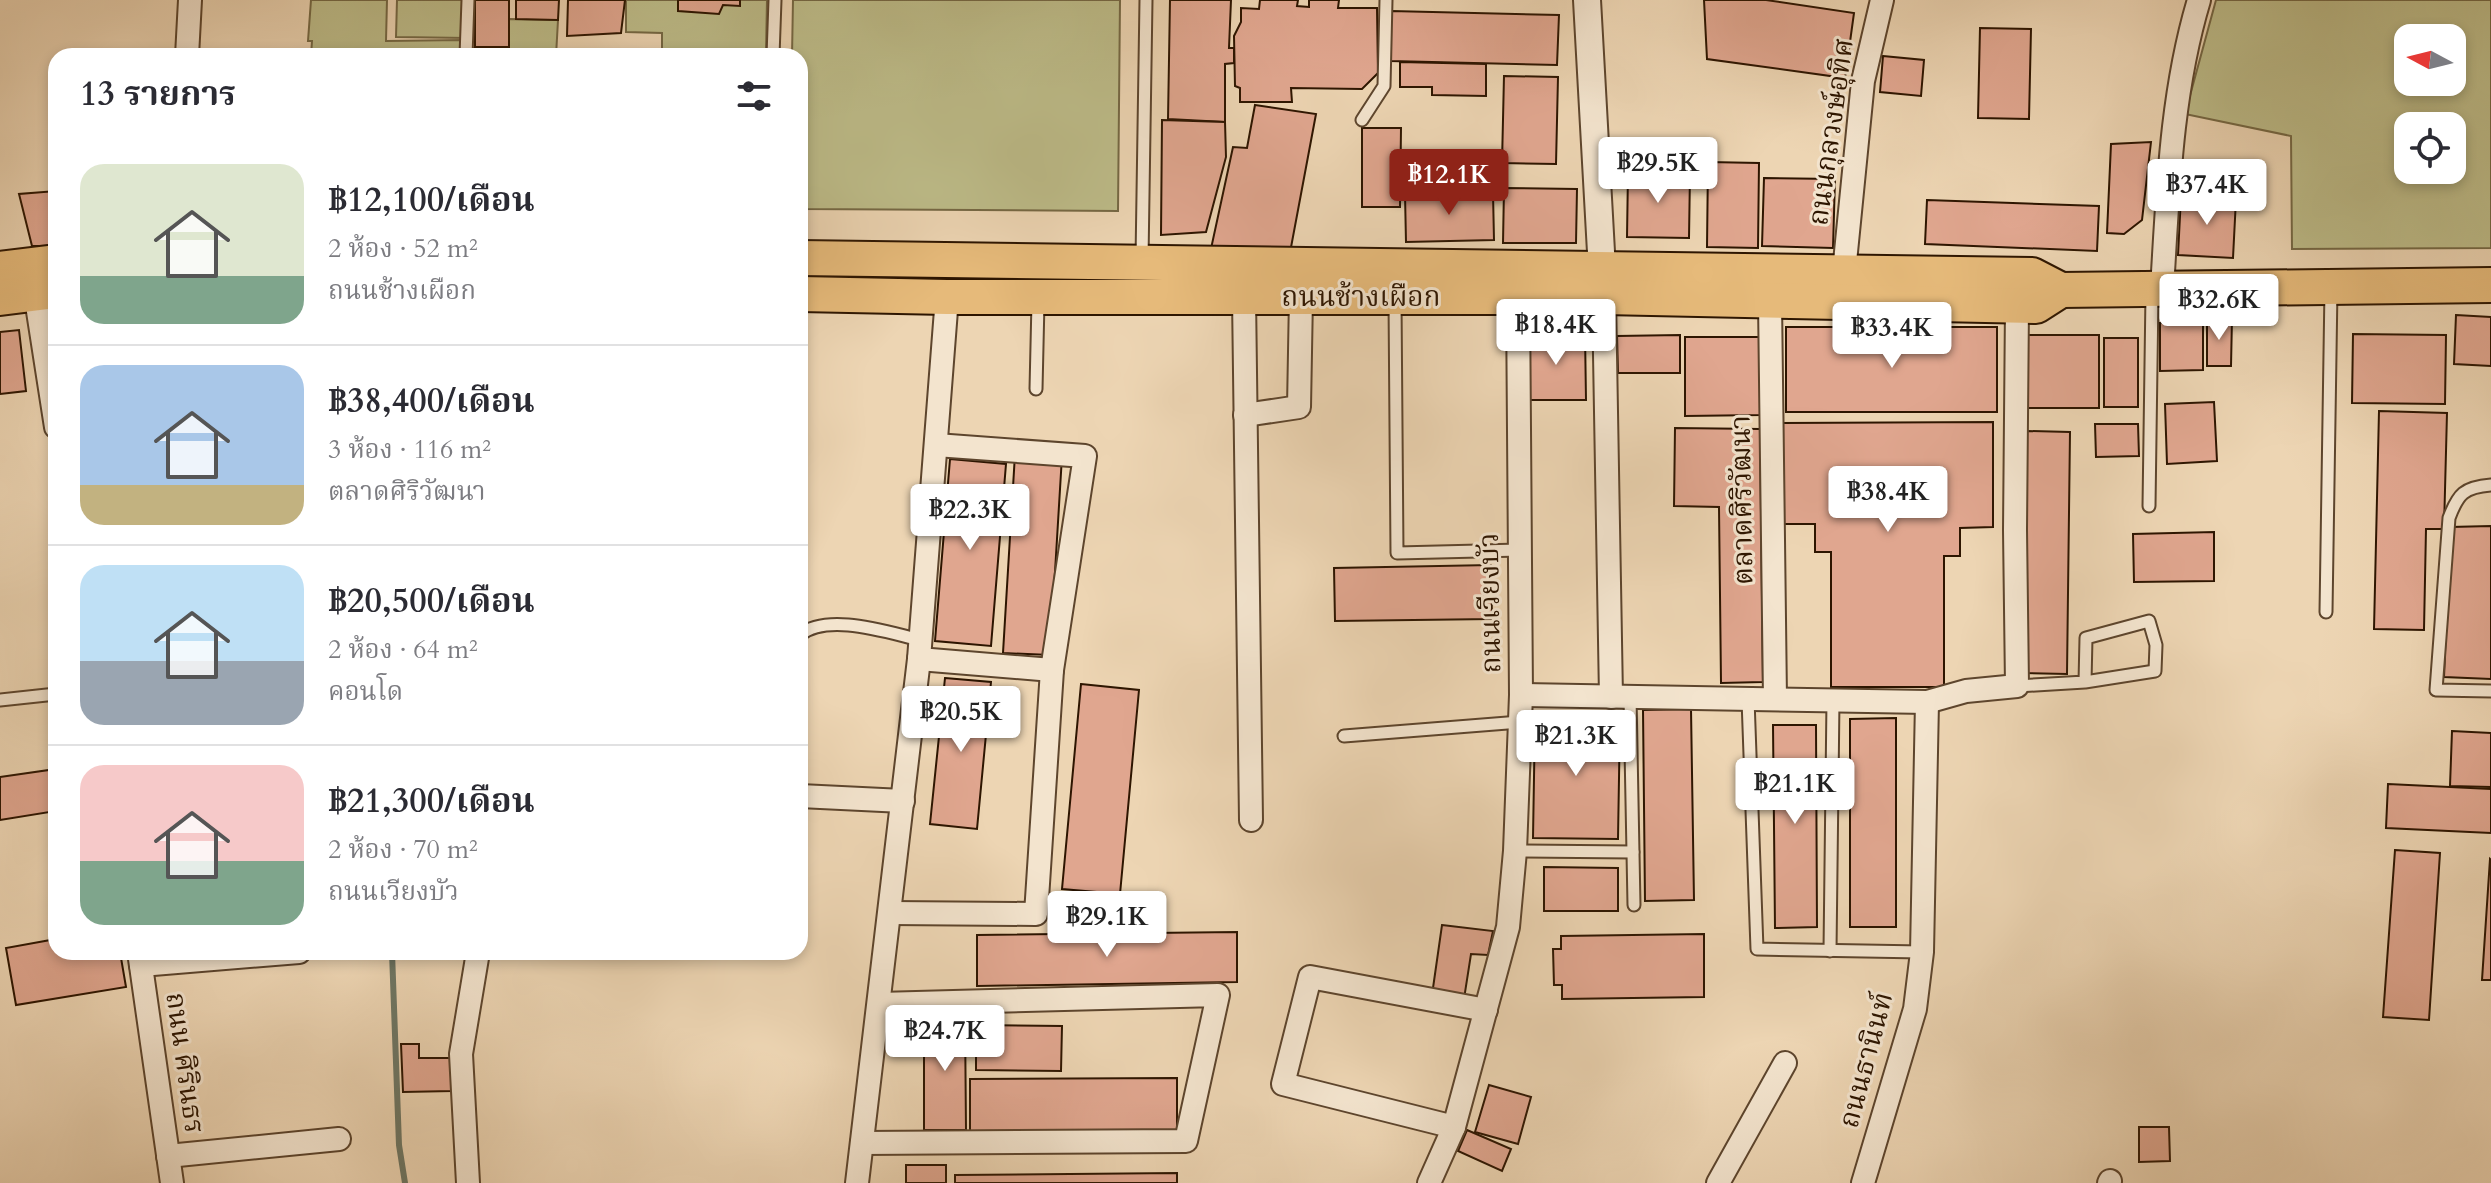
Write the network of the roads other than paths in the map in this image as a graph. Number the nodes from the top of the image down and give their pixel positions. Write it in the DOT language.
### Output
graph roads {
  1 [pos="190,0"];
  2 [pos="468,0"];
  3 [pos="775,0"];
  4 [pos="1146,0"];
  5 [pos="1386,0"];
  6 [pos="1587,0"];
  7 [pos="1882,0"];
  8 [pos="2199,0"];
  9 [pos="187,48"];
  10 [pos="466,48"];
  11 [pos="773,48"];
  12 [pos="1362,120"];
  13 [pos="808,258"];
  14 [pos="48,263"];
  15 [pos="1142,264"];
  16 [pos="0,269"];
  17 [pos="1844,272"];
  18 [pos="1603,283"];
  19 [pos="2491,285"];
  20 [pos="2331,287"];
  21 [pos="2157,289"];
  22 [pos="2061,290"];
  23 [pos="45,292"];
  24 [pos="808,294"];
  25 [pos="947,297"];
  26 [pos="1038,297"];
  27 [pos="1244,297"];
  28 [pos="1301,297"];
  29 [pos="1518,297"];
  30 [pos="0,298"];
  31 [pos="1395,298"];
  32 [pos="1770,301"];
  33 [pos="2017,306"];
  34 [pos="48,329"];
  35 [pos="1036,389"];
  36 [pos="1245,415"];
  37 [pos="936,445"];
  38 [pos="2491,485"];
  39 [pos="2149,506"];
  40 [pos="1520,550"];
  41 [pos="2326,612"];
  42 [pos="808,630"];
  43 [pos="920,649"];
  44 [pos="1052,670"];
  45 [pos="2085,682"];
  46 [pos="2017,686"];
  47 [pos="2491,691"];
  48 [pos="48,695"];
  49 [pos="1521,695"];
  50 [pos="1620,697"];
  51 [pos="1748,699"];
  52 [pos="1775,699"];
  53 [pos="0,700"];
  54 [pos="1833,700"];
  55 [pos="1927,702"];
  56 [pos="1520,722"];
  57 [pos="1344,736"];
  58 [pos="808,796"];
  59 [pos="903,801"];
  60 [pos="1251,820"];
  61 [pos="1515,851"];
  62 [pos="1633,852"];
  63 [pos="1634,905"];
  64 [pos="890,913"];
  65 [pos="1830,951"];
  66 [pos="1922,952"];
  67 [pos="140,960"];
  68 [pos="477,960"];
  69 [pos="879,1004"];
  70 [pos="1486,1010"];
  71 [pos="1785,1063"];
  72 [pos="1454,1127"];
  73 [pos="339,1139"];
  74 [pos="862,1143"];
  75 [pos="168,1156"];
  76 [pos="172,1183"];
  77 [pos="468,1183"];
  78 [pos="857,1183"];
  79 [pos="1429,1183"];
  80 [pos="1718,1183"];
  81 [pos="1863,1183"];
  1 -- 9 [label="street"];
  2 -- 10 [label="lane"];
  3 -- 11 [label="lane"];
  4 -- 15 [label="lane"];
  5 -- 12 [label="lane"];
  6 -- 18 [label="street"];
  7 -- 17 [label="street, ถนนกุลวงษ์อุทิศ"];
  8 -- 21 [label="street"];
  13 -- 15 [label="main road, ถนนช้างเผือก"];
  14 -- 16 [label="main road"];
  15 -- 18 [label="main road, ถนนช้างเผือก"];
  17 -- 18 [label="main road, ถนนช้างเผือก"];
  17 -- 22 [label="main road, ถนนช้างเผือก"];
  18 -- 29 [label="main road, ถนนช้างเผือก"];
  18 -- 32 [label="main road, ถนนช้างเผือก"];
  18 -- 50 [label="street"];
  19 -- 20 [label="main road, ถนนช้างเผือก"];
  20 -- 21 [label="main road, ถนนช้างเผือก"];
  20 -- 41 [label="lane"];
  21 -- 22 [label="main road, ถนนช้างเผือก"];
  21 -- 39 [label="lane"];
  22 -- 33 [label="main road, ถนนช้างเผือก"];
  23 -- 30 [label="main road"];
  23 -- 34 [label="street"];
  24 -- 25 [label="main road, ถนนช้างเผือก"];
  25 -- 26 [label="main road, ถนนช้างเผือก"];
  25 -- 37 [label="street"];
  26 -- 27 [label="main road, ถนนช้างเผือก"];
  26 -- 35 [label="lane"];
  27 -- 28 [label="main road, ถนนช้างเผือก"];
  27 -- 36 [label="street"];
  28 -- 31 [label="main road, ถนนช้างเผือก"];
  28 -- 36 [label="street"];
  29 -- 31 [label="main road, ถนนช้างเผือก"];
  29 -- 40 [label="street, ถนนเวียงบัว"];
  31 -- 40 [label="lane"];
  32 -- 33 [label="main road, ถนนช้างเผือก"];
  32 -- 52 [label="street, ตลาดศิริวัฒนา"];
  33 -- 46 [label="street"];
  36 -- 60 [label="street"];
  37 -- 43 [label="street"];
  37 -- 44 [label="street"];
  38 -- 47 [label="lane"];
  40 -- 49 [label="street, ถนนเวียงบัว"];
  42 -- 43 [label="lane"];
  43 -- 44 [label="street"];
  43 -- 59 [label="street"];
  44 -- 64 [label="street"];
  45 -- 45 [label="lane"];
  45 -- 46 [label="lane"];
  46 -- 55 [label="street"];
  48 -- 53 [label="lane"];
  49 -- 50 [label="street"];
  49 -- 56 [label="street, ถนนเวียงบัว"];
  50 -- 51 [label="street"];
  50 -- 62 [label="lane"];
  51 -- 52 [label="street"];
  51 -- 65 [label="lane"];
  52 -- 54 [label="street"];
  54 -- 55 [label="street"];
  54 -- 65 [label="lane"];
  55 -- 66 [label="street, ถนนธานินท์"];
  56 -- 57 [label="lane"];
  56 -- 61 [label="street, ถนนเวียงบัว"];
  58 -- 59 [label="street"];
  59 -- 64 [label="street"];
  61 -- 62 [label="lane"];
  61 -- 70 [label="street, ถนนเวียงบัว"];
  62 -- 63 [label="lane"];
  64 -- 69 [label="street"];
  65 -- 66 [label="lane"];
  66 -- 81 [label="street, ถนนธานินท์"];
  67 -- 75 [label="street, ถนน ศิรินธร"];
  68 -- 77 [label="street"];
  69 -- 74 [label="street"];
  69 -- 74 [label="street"];
  70 -- 72 [label="street, ถนนเวียงบัว"];
  70 -- 72 [label="street"];
  71 -- 80 [label="street"];
  72 -- 79 [label="street, ถนนเวียงบัว"];
  73 -- 75 [label="street"];
  74 -- 78 [label="street"];
  75 -- 76 [label="street, ถนน ศิรินธร"];
}
